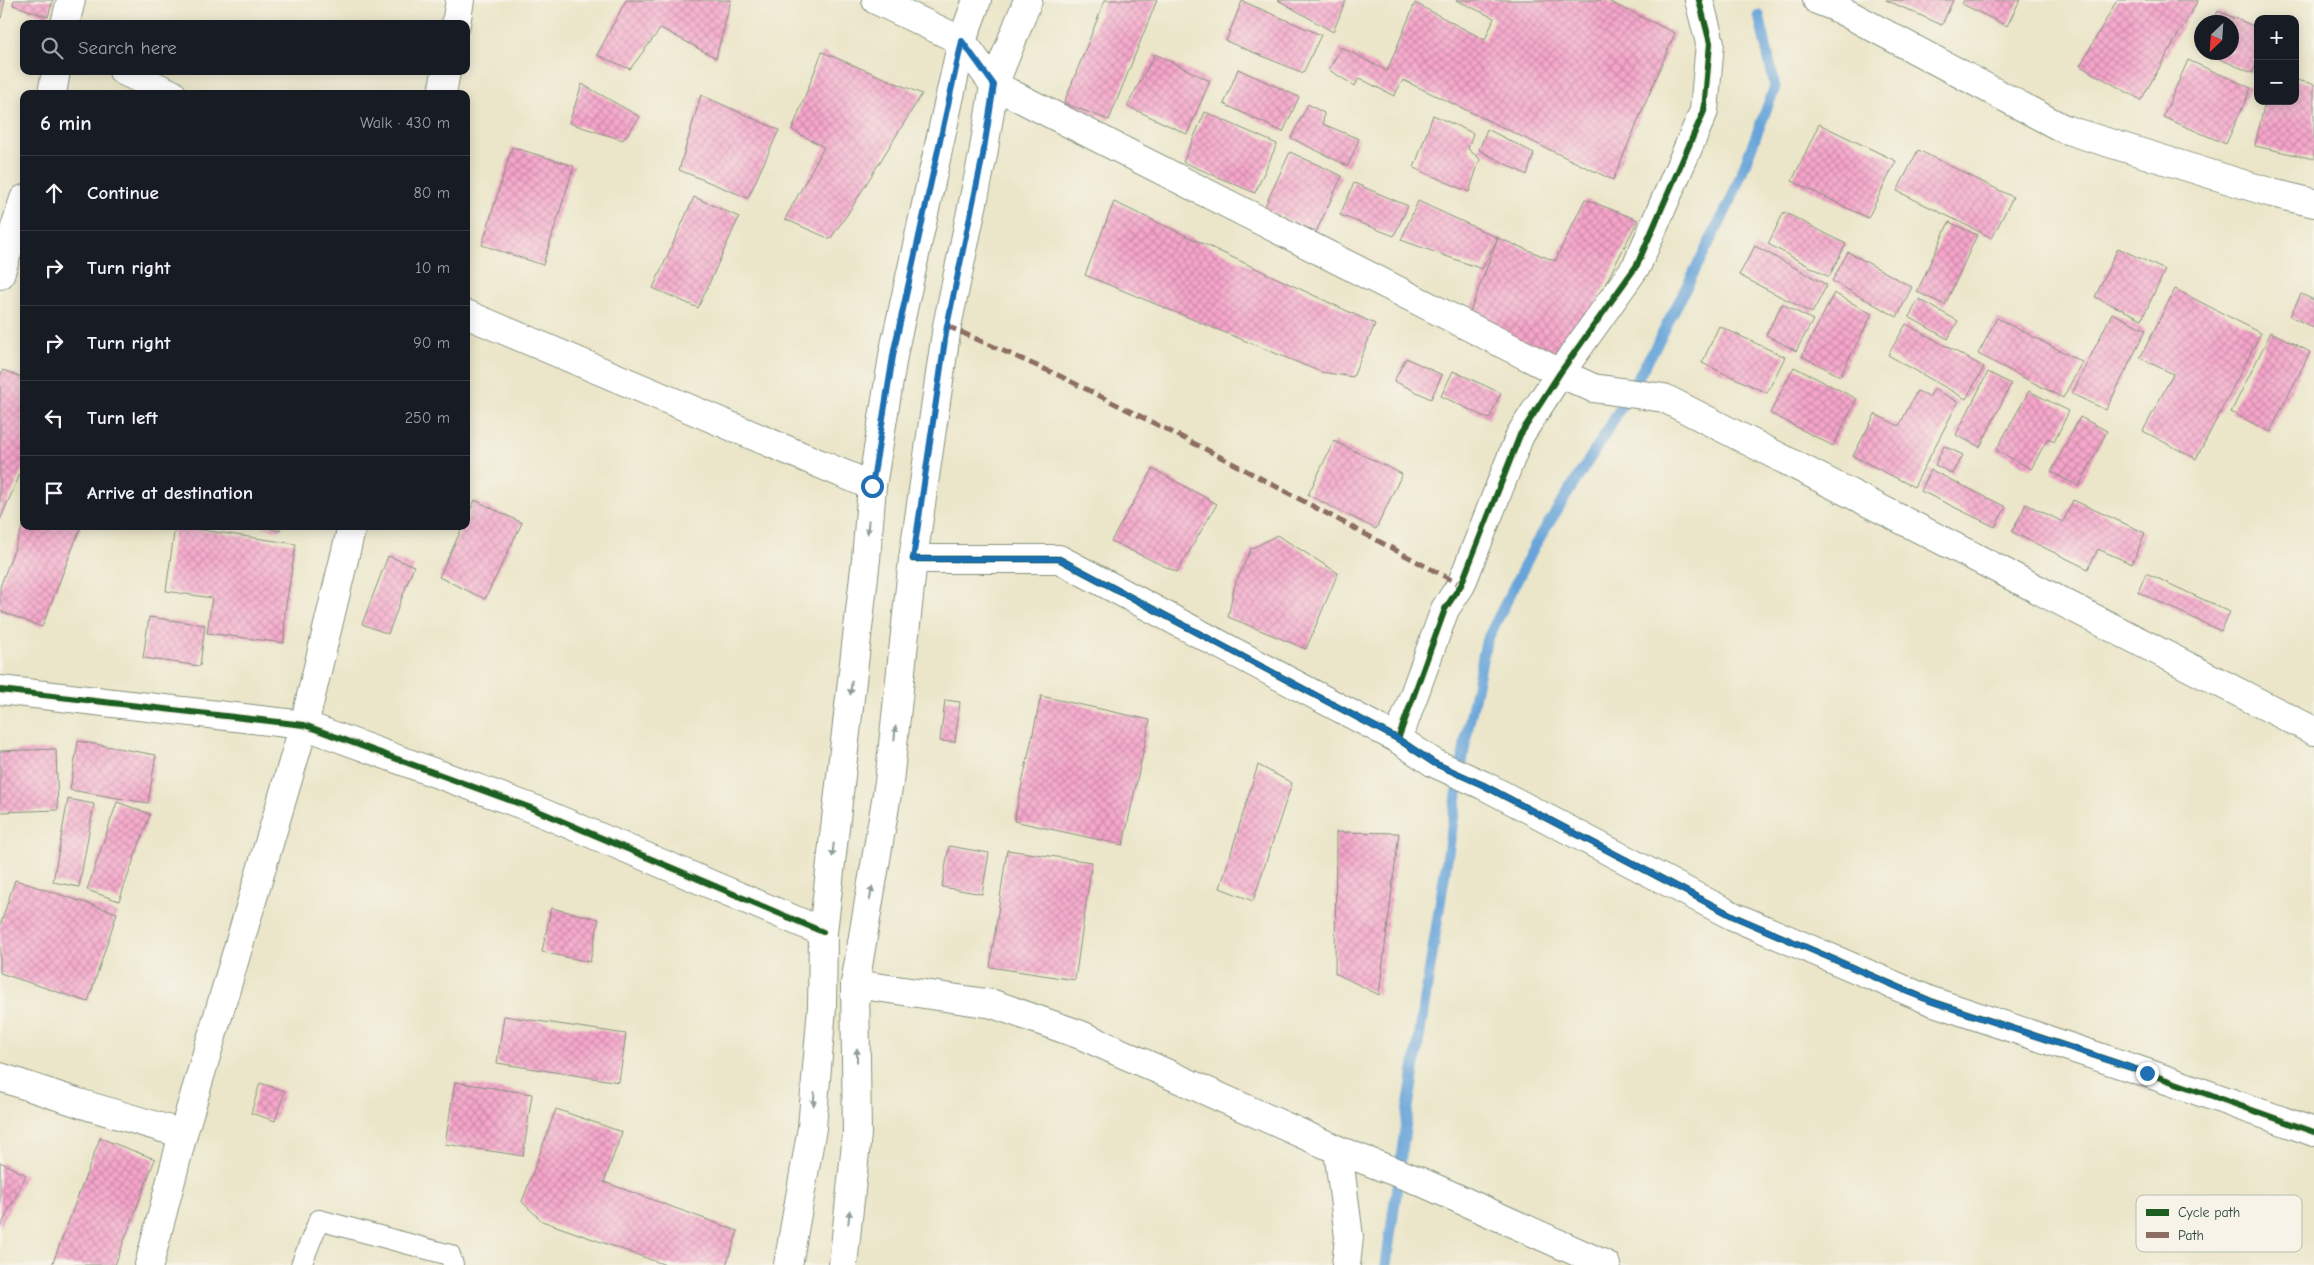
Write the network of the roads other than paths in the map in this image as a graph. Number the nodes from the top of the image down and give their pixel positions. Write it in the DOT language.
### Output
graph roads {
  1 [pos="71,0"];
  2 [pos="460,0"];
  3 [pos="876,0"];
  4 [pos="977,0"];
  5 [pos="1028,0"];
  6 [pos="1699,0"];
  7 [pos="1817,0"];
  8 [pos="66,20"];
  9 [pos="457,20"];
  10 [pos="962,41"];
  11 [pos="55,75"];
  12 [pos="132,75"];
  13 [pos="445,75"];
  14 [pos="994,85"];
  15 [pos="53,90"];
  16 [pos="163,90"];
  17 [pos="443,90"];
  18 [pos="2314,203"];
  19 [pos="20,212"];
  20 [pos="0,274"];
  21 [pos="470,316"];
  22 [pos="1560,374"];
  23 [pos="872,486"];
  24 [pos="351,530"];
  25 [pos="913,559"];
  26 [pos="0,690"];
  27 [pos="304,725"];
  28 [pos="2314,731"];
  29 [pos="1398,739"];
  30 [pos="824,932"];
  31 [pos="855,984"];
  32 [pos="0,1077"];
  33 [pos="2314,1132"];
  34 [pos="183,1134"];
  35 [pos="1338,1150"];
  36 [pos="149,1265"];
  37 [pos="301,1265"];
  38 [pos="453,1265"];
  39 [pos="788,1265"];
  40 [pos="843,1265"];
  41 [pos="1346,1265"];
  42 [pos="1606,1265"];
  1 -- 8 [label="street"];
  2 -- 9 [label="street"];
  3 -- 10 [label="street"];
  4 -- 10 [label="street"];
  5 -- 14 [label="street"];
  6 -- 22 [label="street"];
  7 -- 18 [label="street"];
  10 -- 14 [label="street"];
  10 -- 23 [label="street"];
  11 -- 15 [label="street"];
  12 -- 16 [label="street"];
  13 -- 17 [label="street"];
  14 -- 22 [label="street"];
  14 -- 25 [label="street"];
  19 -- 20 [label="street"];
  21 -- 23 [label="street"];
  22 -- 28 [label="street"];
  22 -- 29 [label="street"];
  23 -- 30 [label="street, one-way"];
  24 -- 27 [label="street"];
  25 -- 29 [label="street"];
  31 -- 25 [label="street, one-way"];
  26 -- 27 [label="street"];
  27 -- 30 [label="street"];
  27 -- 34 [label="street"];
  29 -- 33 [label="street"];
  30 -- 39 [label="street, one-way"];
  31 -- 35 [label="street"];
  40 -- 31 [label="street, one-way"];
  32 -- 34 [label="street"];
  34 -- 36 [label="street"];
  35 -- 41 [label="street"];
  35 -- 42 [label="street"];
  37 -- 38 [label="lane"];
}
